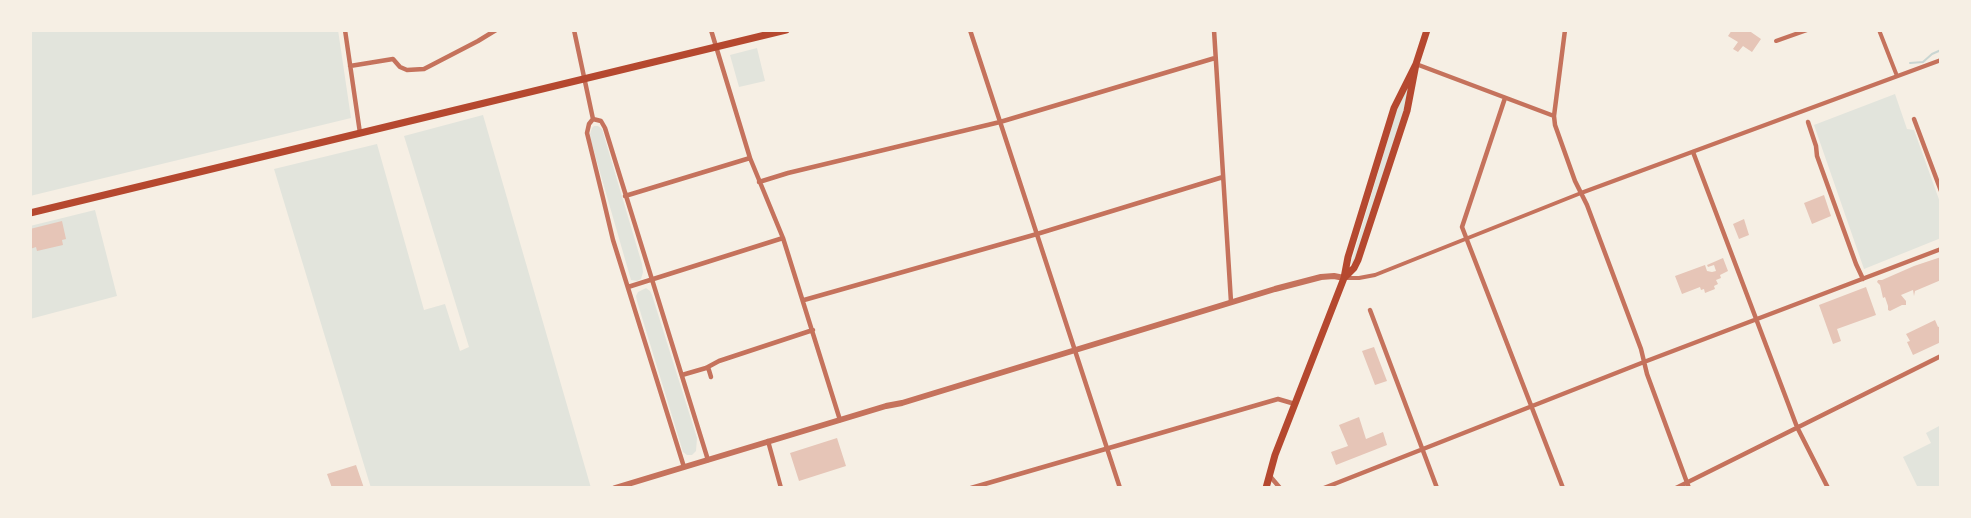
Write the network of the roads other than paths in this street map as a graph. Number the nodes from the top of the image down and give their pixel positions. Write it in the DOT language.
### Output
graph roads {
  1 [pos="345,30"];
  2 [pos="496,30"];
  3 [pos="574,30"];
  4 [pos="711,30"];
  5 [pos="786,30"];
  6 [pos="970,30"];
  7 [pos="1214,30"];
  8 [pos="1428,30"];
  9 [pos="1565,30"];
  10 [pos="1807,30"];
  11 [pos="1879,30"];
  12 [pos="1776,41"];
  13 [pos="716,47"];
  14 [pos="1215,58"];
  15 [pos="1941,60"];
  16 [pos="1416,64"];
  17 [pos="350,66"];
  18 [pos="1897,76"];
  19 [pos="584,79"];
  20 [pos="1505,98"];
  21 [pos="1554,116"];
  22 [pos="593,119"];
  23 [pos="1914,119"];
  24 [pos="1000,122"];
  25 [pos="1808,122"];
  26 [pos="360,133"];
  27 [pos="1694,153"];
  28 [pos="750,158"];
  29 [pos="1223,177"];
  30 [pos="759,182"];
  31 [pos="1941,191"];
  32 [pos="1581,193"];
  33 [pos="625,196"];
  34 [pos="30,213"];
  35 [pos="1037,234"];
  36 [pos="783,238"];
  37 [pos="1466,238"];
  38 [pos="1941,249"];
  39 [pos="1344,278"];
  40 [pos="652,279"];
  41 [pos="1863,279"];
  42 [pos="628,287"];
  43 [pos="804,300"];
  44 [pos="1230,302"];
  45 [pos="1370,310"];
  46 [pos="1757,318"];
  47 [pos="813,330"];
  48 [pos="1074,350"];
  49 [pos="1941,356"];
  50 [pos="1644,362"];
  51 [pos="708,367"];
  52 [pos="682,375"];
  53 [pos="711,377"];
  54 [pos="1295,404"];
  55 [pos="1532,406"];
  56 [pos="840,420"];
  57 [pos="1797,427"];
  58 [pos="768,441"];
  59 [pos="1106,448"];
  60 [pos="1422,448"];
  61 [pos="708,460"];
  62 [pos="684,467"];
  63 [pos="1269,475"];
  64 [pos="1688,485"];
  65 [pos="615,488"];
  66 [pos="781,488"];
  67 [pos="971,488"];
  68 [pos="1120,488"];
  69 [pos="1266,488"];
  70 [pos="1280,488"];
  71 [pos="1324,488"];
  72 [pos="1437,488"];
  73 [pos="1563,488"];
  74 [pos="1676,488"];
  75 [pos="1828,488"];
  1 -- 17 [label="street"];
  2 -- 17 [label="street"];
  3 -- 19 [label="street"];
  4 -- 13 [label="street"];
  5 -- 13 [label="main road"];
  6 -- 24 [label="street"];
  7 -- 14 [label="street"];
  8 -- 16 [label="main road"];
  9 -- 21 [label="street"];
  10 -- 12 [label="street"];
  11 -- 18 [label="street"];
  13 -- 19 [label="main road"];
  13 -- 28 [label="street"];
  14 -- 24 [label="street"];
  14 -- 29 [label="street"];
  15 -- 18 [label="street"];
  16 -- 20 [label="street"];
  16 -- 39 [label="main road"];
  16 -- 39 [label="main road"];
  17 -- 26 [label="street"];
  18 -- 27 [label="street"];
  19 -- 22 [label="street"];
  19 -- 26 [label="main road"];
  20 -- 21 [label="street"];
  20 -- 37 [label="street"];
  21 -- 32 [label="street"];
  22 -- 33 [label="street"];
  22 -- 42 [label="street"];
  23 -- 31 [label="street"];
  24 -- 30 [label="street"];
  24 -- 35 [label="street"];
  25 -- 41 [label="street"];
  26 -- 34 [label="main road"];
  27 -- 32 [label="street"];
  27 -- 46 [label="street"];
  28 -- 30 [label="street"];
  28 -- 33 [label="street"];
  29 -- 35 [label="street"];
  29 -- 44 [label="street"];
  30 -- 36 [label="street"];
  32 -- 37 [label="street"];
  32 -- 50 [label="street"];
  33 -- 40 [label="street"];
  35 -- 43 [label="street"];
  35 -- 48 [label="street"];
  36 -- 40 [label="street"];
  36 -- 43 [label="street"];
  37 -- 39 [label="street"];
  37 -- 55 [label="street"];
  38 -- 41 [label="street"];
  39 -- 44 [label="street"];
  39 -- 54 [label="main road"];
  40 -- 42 [label="street"];
  40 -- 52 [label="street"];
  41 -- 46 [label="street"];
  42 -- 62 [label="street"];
  43 -- 47 [label="street"];
  44 -- 48 [label="street"];
  45 -- 60 [label="street"];
  46 -- 50 [label="street"];
  46 -- 57 [label="street"];
  47 -- 51 [label="street"];
  47 -- 56 [label="street"];
  48 -- 56 [label="street"];
  48 -- 59 [label="street"];
  49 -- 57 [label="street"];
  50 -- 55 [label="street"];
  50 -- 64 [label="street"];
  51 -- 52 [label="street"];
  51 -- 53 [label="street"];
  52 -- 61 [label="street"];
  54 -- 59 [label="street"];
  54 -- 63 [label="main road"];
  55 -- 60 [label="street"];
  55 -- 73 [label="street"];
  56 -- 58 [label="street"];
  57 -- 64 [label="street"];
  57 -- 75 [label="street"];
  58 -- 61 [label="street"];
  58 -- 66 [label="street"];
  59 -- 67 [label="street"];
  59 -- 68 [label="street"];
  60 -- 71 [label="street"];
  60 -- 72 [label="street"];
  61 -- 62 [label="street"];
  62 -- 65 [label="street"];
  63 -- 69 [label="main road"];
  63 -- 70 [label="street"];
  64 -- 74 [label="street"];
}
